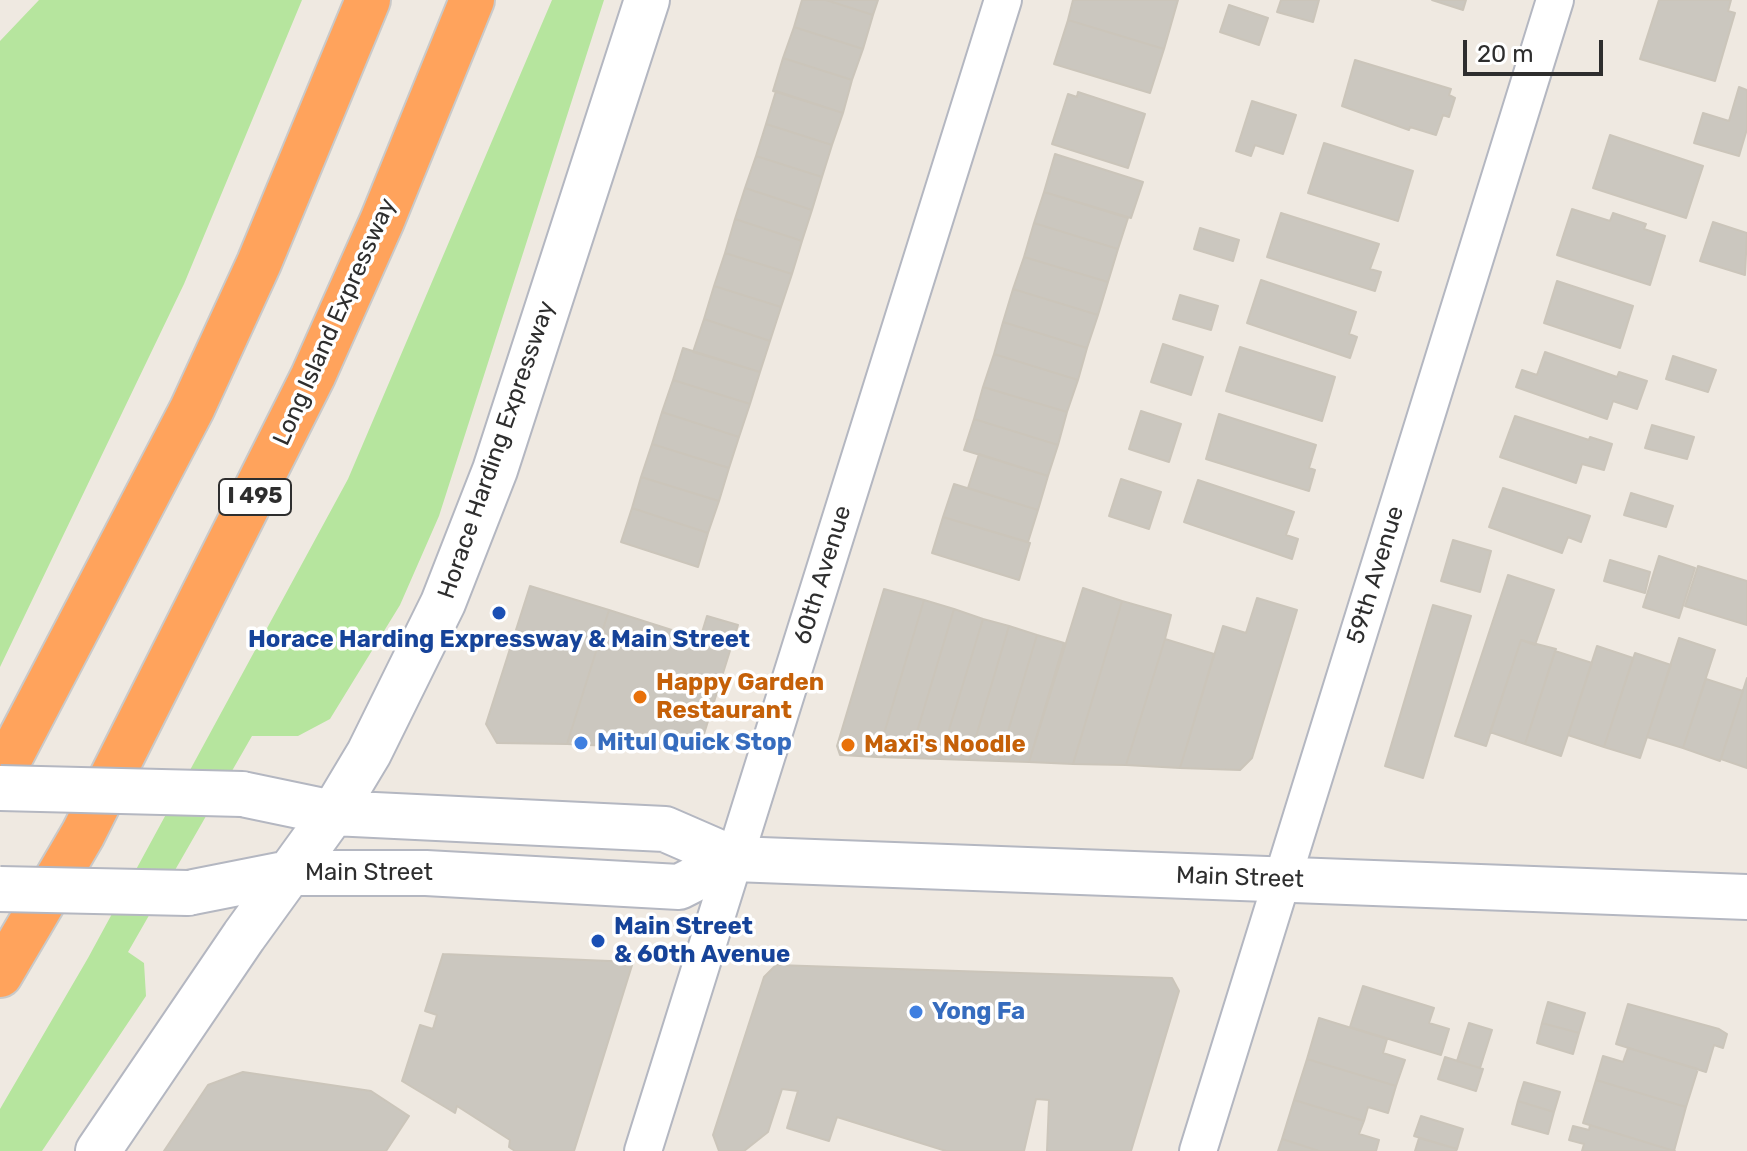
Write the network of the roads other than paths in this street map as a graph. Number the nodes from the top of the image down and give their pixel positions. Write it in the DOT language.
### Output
graph roads {
  1 [pos="368,0"];
  2 [pos="472,0"];
  3 [pos="647,0"];
  4 [pos="1003,0"];
  5 [pos="1555,0"];
  6 [pos="0,777"];
  7 [pos="0,788"];
  8 [pos="333,813"];
  9 [pos="734,859"];
  10 [pos="289,873"];
  11 [pos="1282,879"];
  12 [pos="0,889"];
  13 [pos="1747,897"];
  14 [pos="0,975"];
  15 [pos="98,1151"];
  16 [pos="643,1151"];
  17 [pos="1198,1151"];
  1 -- 6 [label="highway"];
  2 -- 14 [label="highway, Long Island Expressway / I 495"];
  3 -- 8 [label="main road, Horace Harding Expressway"];
  4 -- 9 [label="street, 60th Avenue"];
  5 -- 11 [label="street, 59th Avenue"];
  7 -- 8 [label="main road, Main Street, bridge"];
  8 -- 9 [label="main road, Main Street"];
  8 -- 10 [label="main road, Horace Harding Expressway"];
  9 -- 10 [label="main road, Main Street"];
  9 -- 11 [label="main road, Main Street"];
  9 -- 16 [label="street, 60th Avenue"];
  10 -- 12 [label="main road, Main Street, bridge"];
  10 -- 15 [label="main road, Horace Harding Expressway"];
  11 -- 13 [label="main road, Main Street"];
  11 -- 17 [label="street, 59th Avenue"];
}
